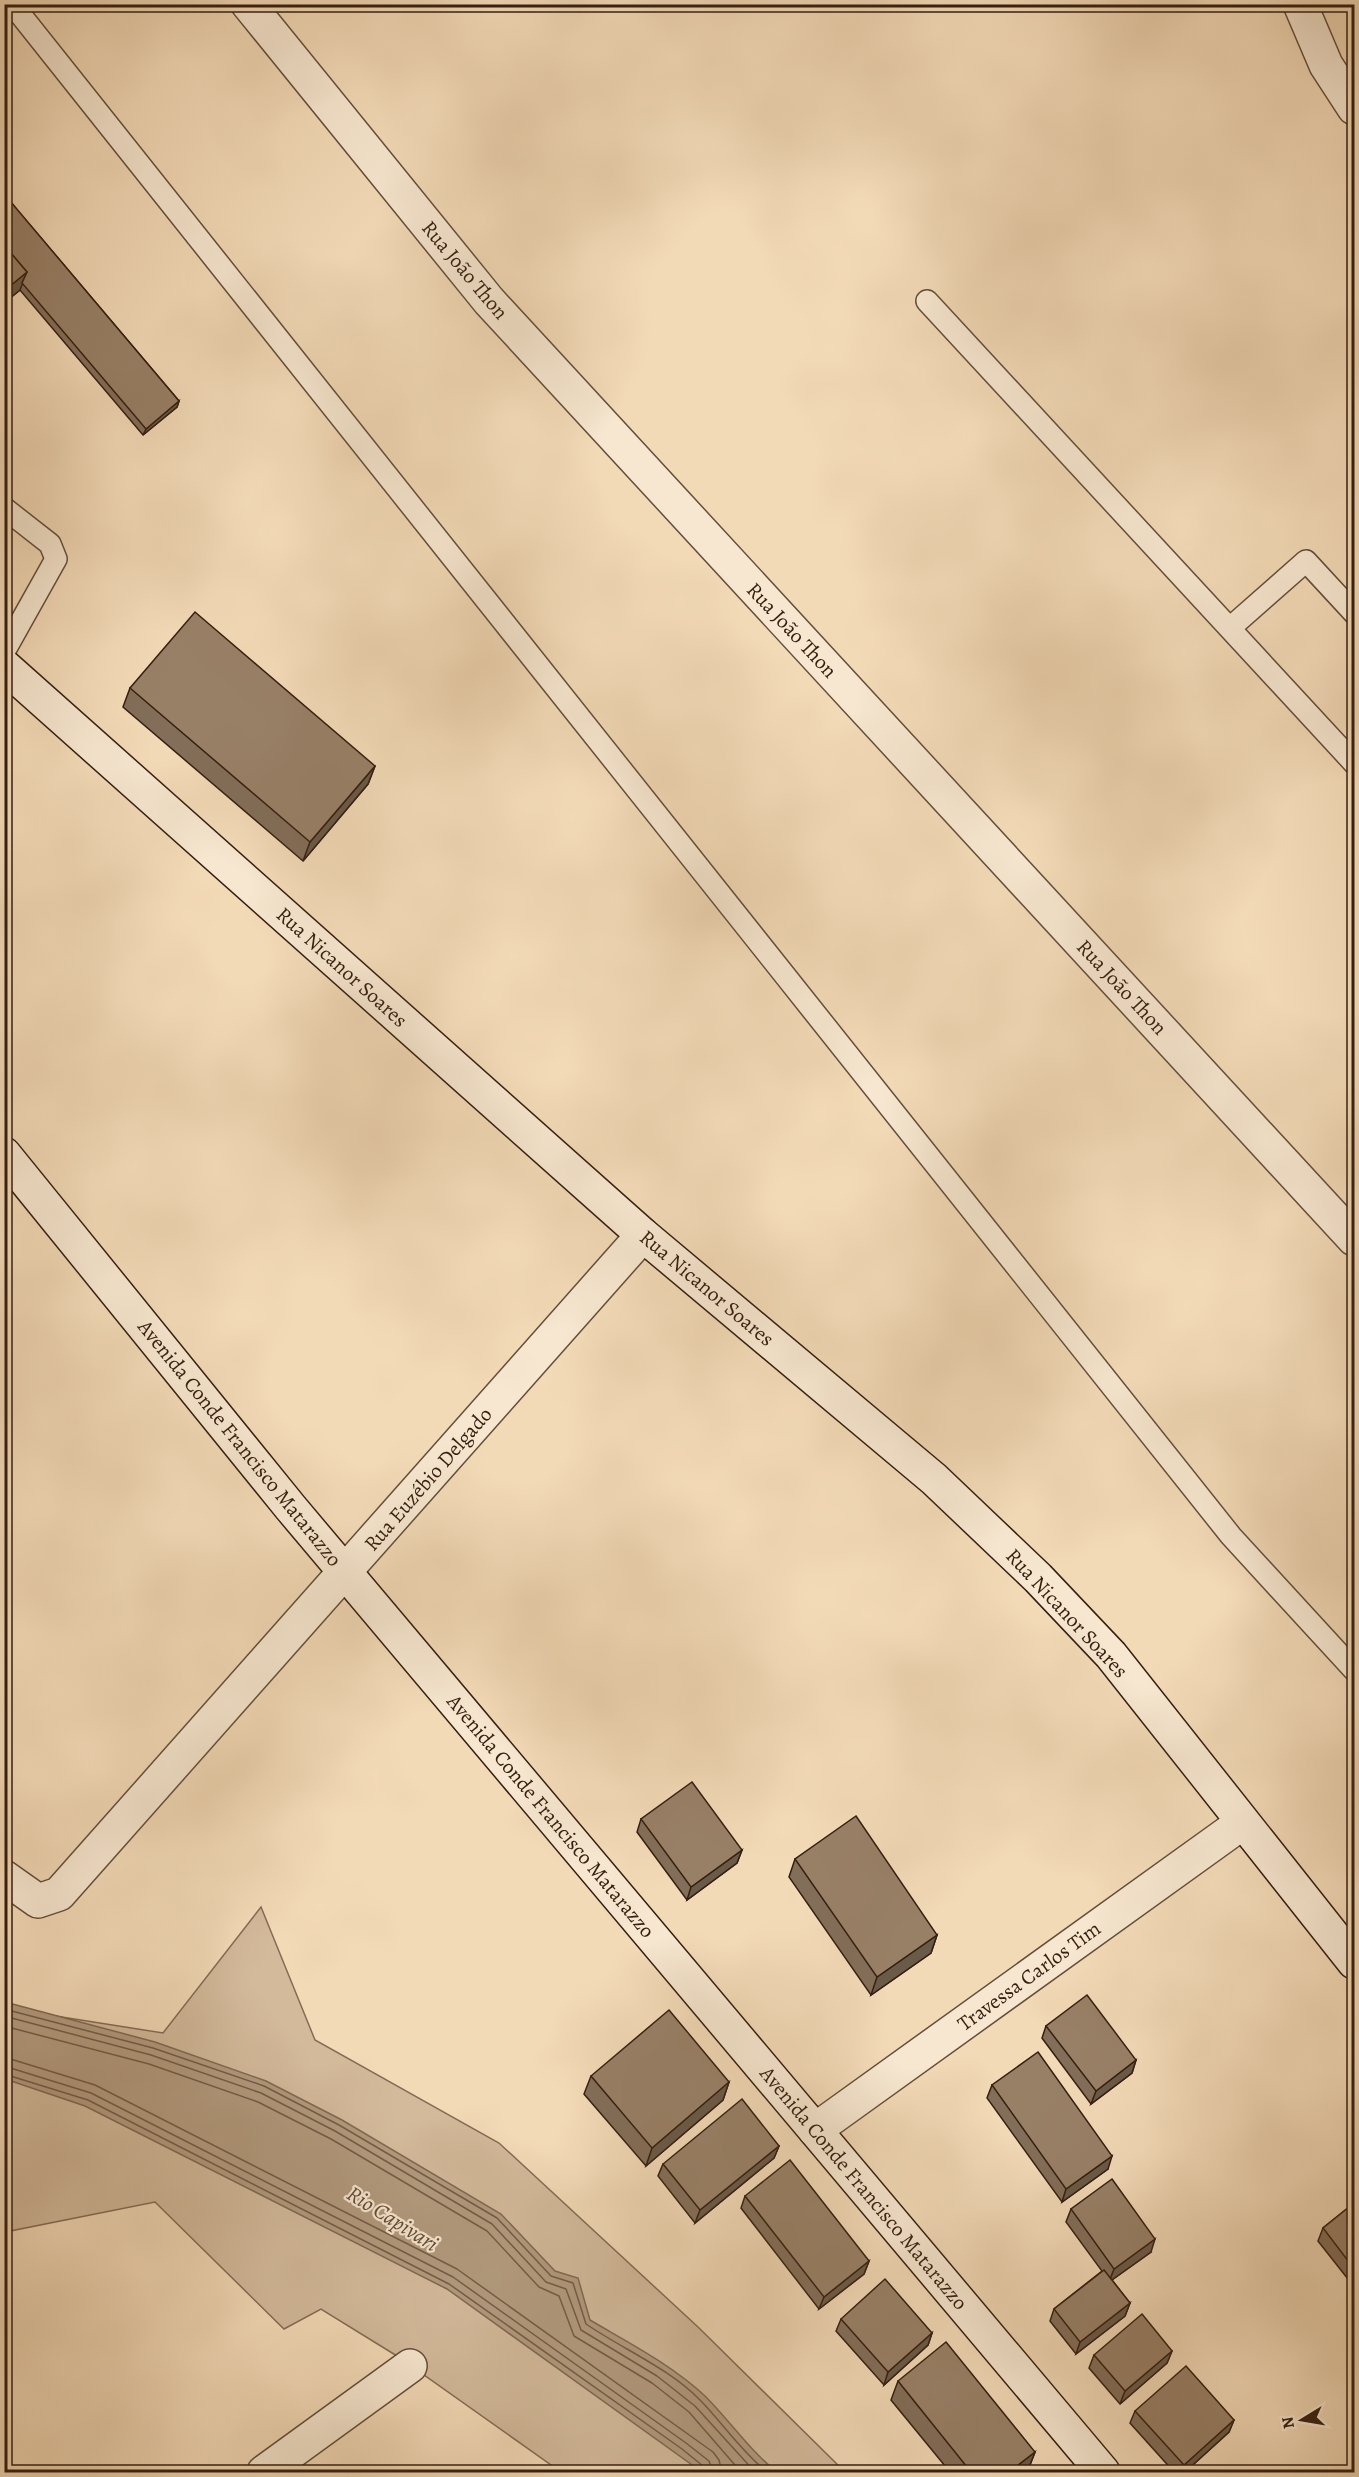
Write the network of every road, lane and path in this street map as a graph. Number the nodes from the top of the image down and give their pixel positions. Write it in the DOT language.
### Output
graph roads {
  1 [pos="12,4"];
  2 [pos="248,4"];
  3 [pos="1300,4"];
  4 [pos="1354,108"];
  5 [pos="927,301"];
  6 [pos="4,508"];
  7 [pos="1354,613"];
  8 [pos="1230,628"];
  9 [pos="4,652"];
  10 [pos="4,666"];
  11 [pos="1354,763"];
  12 [pos="4,1154"];
  13 [pos="643,1235"];
  14 [pos="1354,1239"];
  15 [pos="346,1572"];
  16 [pos="1354,1670"];
  17 [pos="1242,1823"];
  18 [pos="4,1877"];
  19 [pos="1354,1962"];
  20 [pos="815,2130"];
  21 [pos="410,2366"];
  22 [pos="264,2472"];
  23 [pos="1103,2472"];
  1 -- 16 [label="lane"];
  2 -- 14 [label="street, Rua João Thon"];
  3 -- 4 [label="street"];
  5 -- 8 [label="lane"];
  6 -- 9 [label="lane"];
  7 -- 8 [label="lane"];
  8 -- 11 [label="lane"];
  10 -- 13 [label="street, Rua Nicanor Soares"];
  12 -- 15 [label="street, Avenida Conde Francisco Matarazzo"];
  13 -- 15 [label="street, Rua Euzébio Delgado"];
  13 -- 17 [label="street, Rua Nicanor Soares"];
  15 -- 18 [label="street, Rua Euzébio Delgado"];
  15 -- 20 [label="street, Avenida Conde Francisco Matarazzo"];
  17 -- 19 [label="street, Rua Nicanor Soares"];
  17 -- 20 [label="street, Travessa Carlos Tim"];
  20 -- 23 [label="street, Avenida Conde Francisco Matarazzo"];
  21 -- 22 [label="street"];
}
